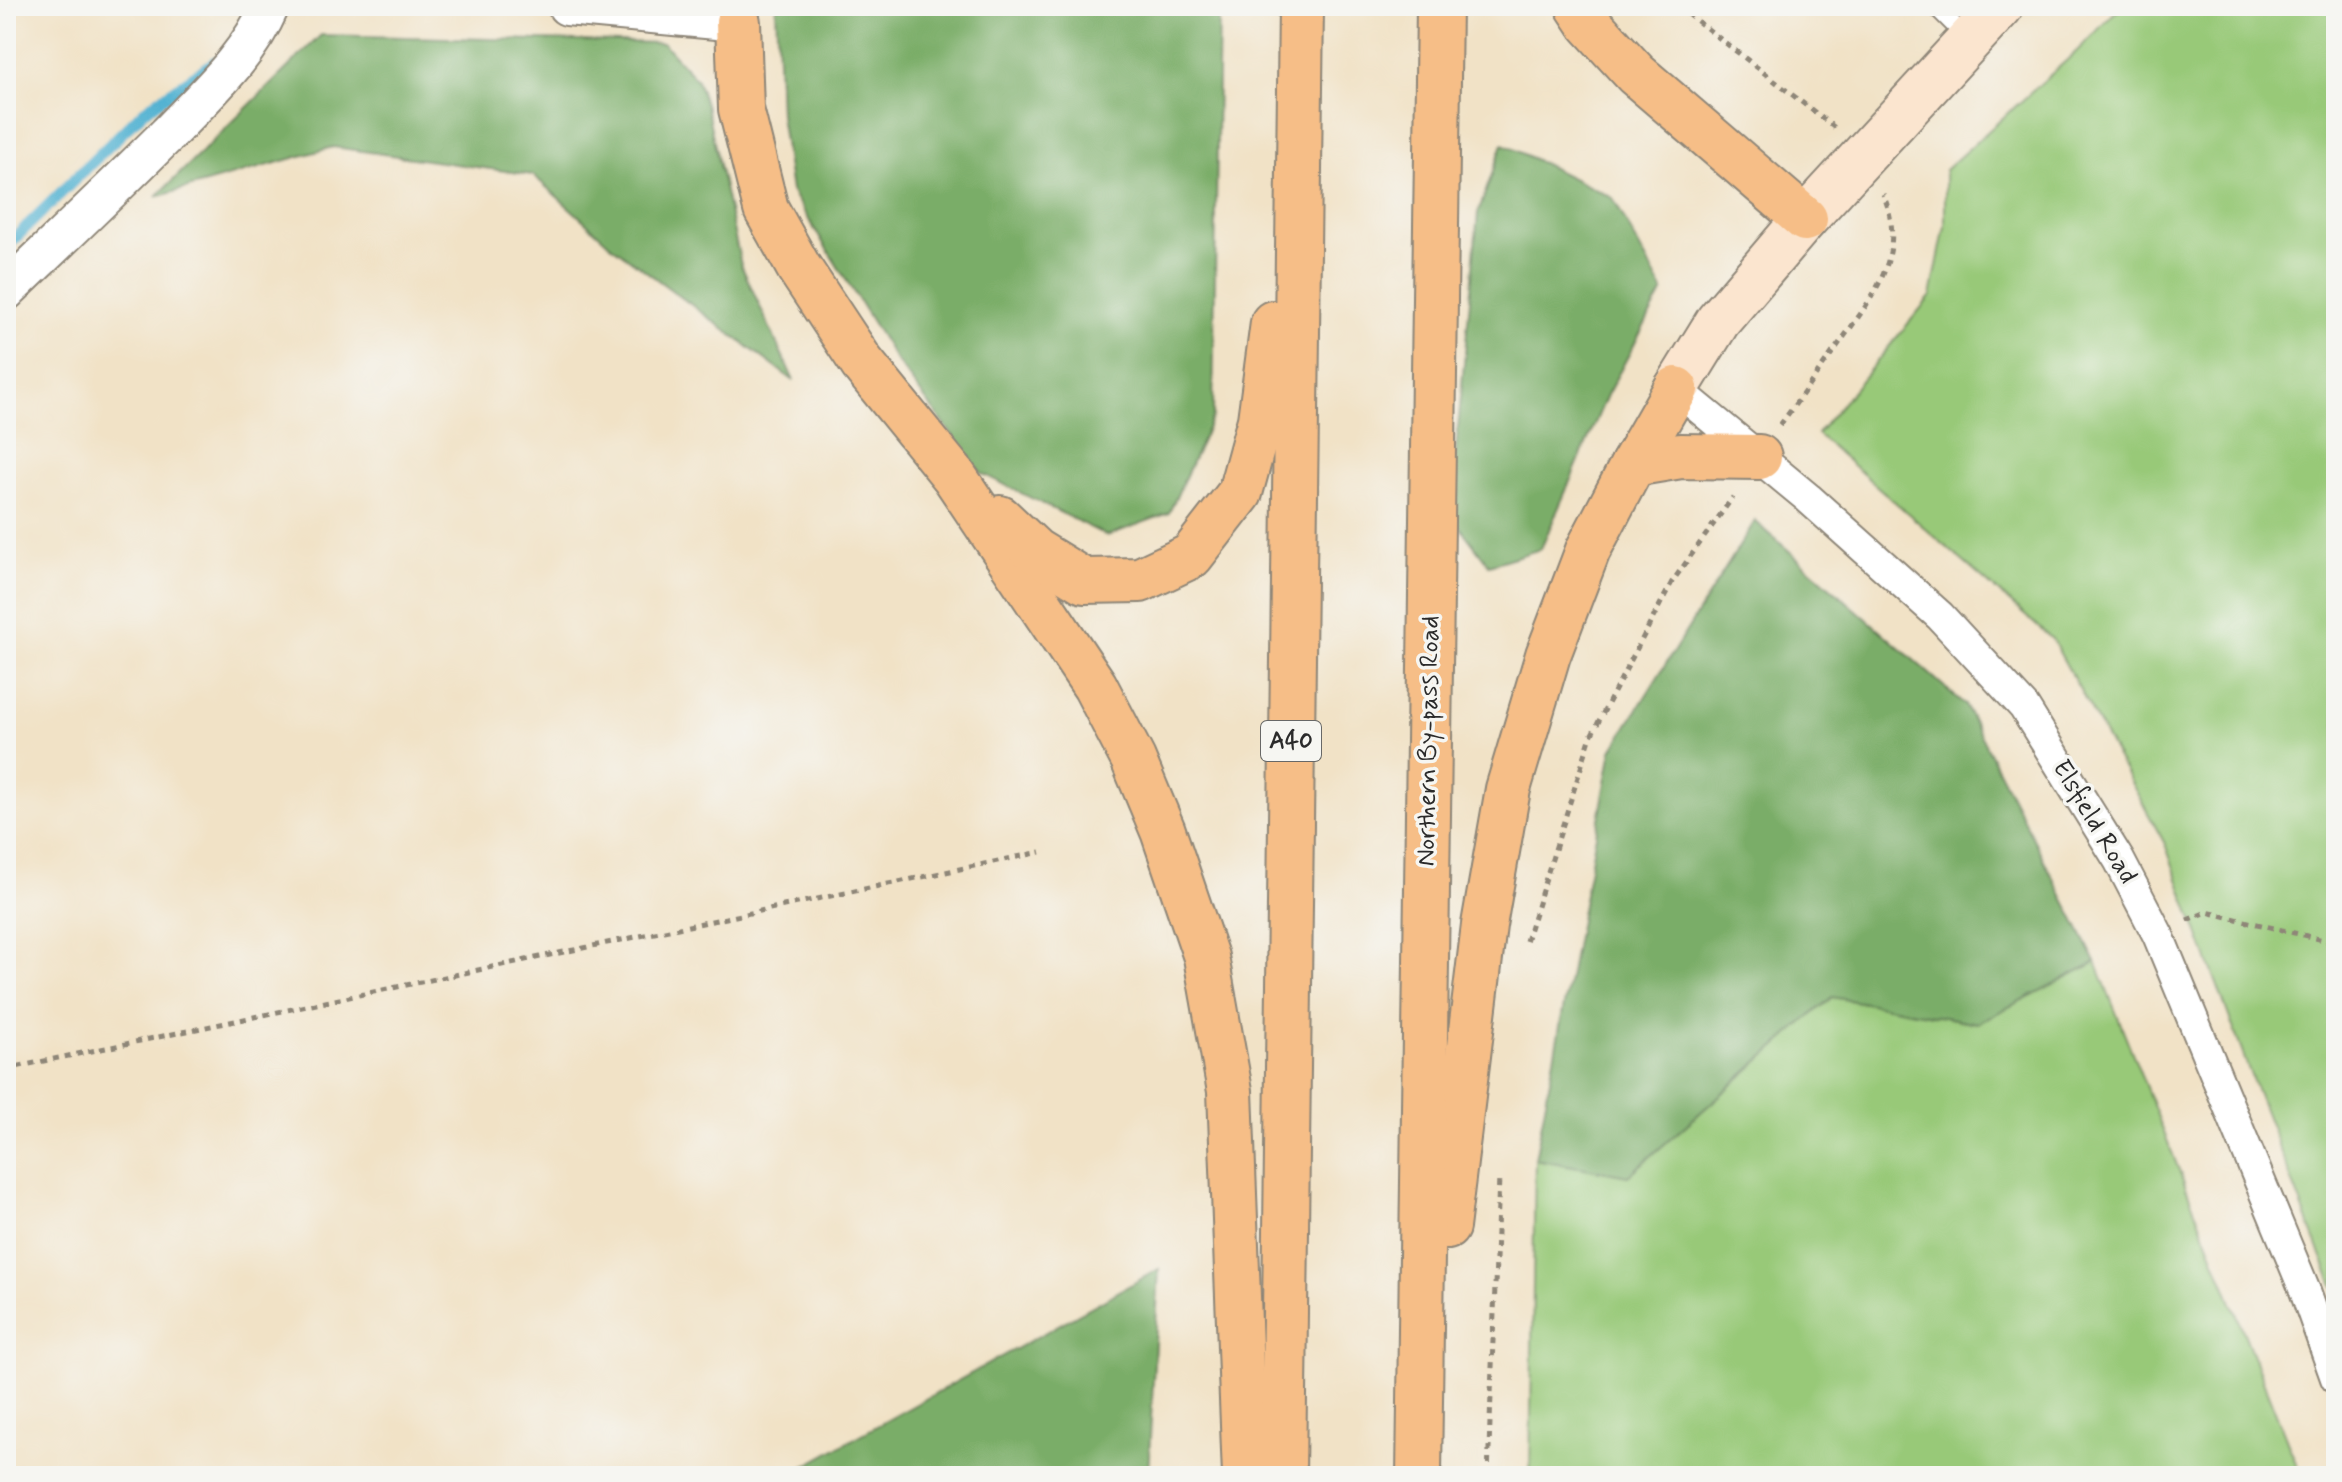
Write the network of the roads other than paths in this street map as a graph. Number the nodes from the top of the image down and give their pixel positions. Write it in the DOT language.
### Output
graph roads {
  1 [pos="270,6"];
  2 [pos="567,6"];
  3 [pos="1301,6"];
  4 [pos="1439,6"];
  5 [pos="1578,6"];
  6 [pos="1935,6"];
  7 [pos="2001,6"];
  8 [pos="739,14"];
  9 [pos="1970,42"];
  10 [pos="1298,134"];
  11 [pos="1805,219"];
  12 [pos="6,291"];
  13 [pos="1676,389"];
  14 [pos="1766,446"];
  15 [pos="1633,464"];
  16 [pos="954,476"];
  17 [pos="2336,1378"];
  18 [pos="1419,1466"];
  19 [pos="1245,1476"];
  20 [pos="1283,1476"];
  1 -- 12 [label="street"];
  2 -- 8 [label="street"];
  3 -- 10 [label="highway, A40"];
  4 -- 18 [label="highway, Northern By-pass Road"];
  5 -- 11 [label="highway"];
  6 -- 9 [label="lane"];
  7 -- 9 [label="main road"];
  8 -- 16 [label="highway"];
  9 -- 11 [label="main road"];
  10 -- 16 [label="highway"];
  10 -- 20 [label="highway, A40"];
  11 -- 13 [label="main road"];
  13 -- 14 [label="street, Elsfield Road"];
  13 -- 15 [label="highway"];
  14 -- 15 [label="highway"];
  14 -- 17 [label="street, Elsfield Road"];
  15 -- 18 [label="highway"];
  16 -- 19 [label="highway"];
}
